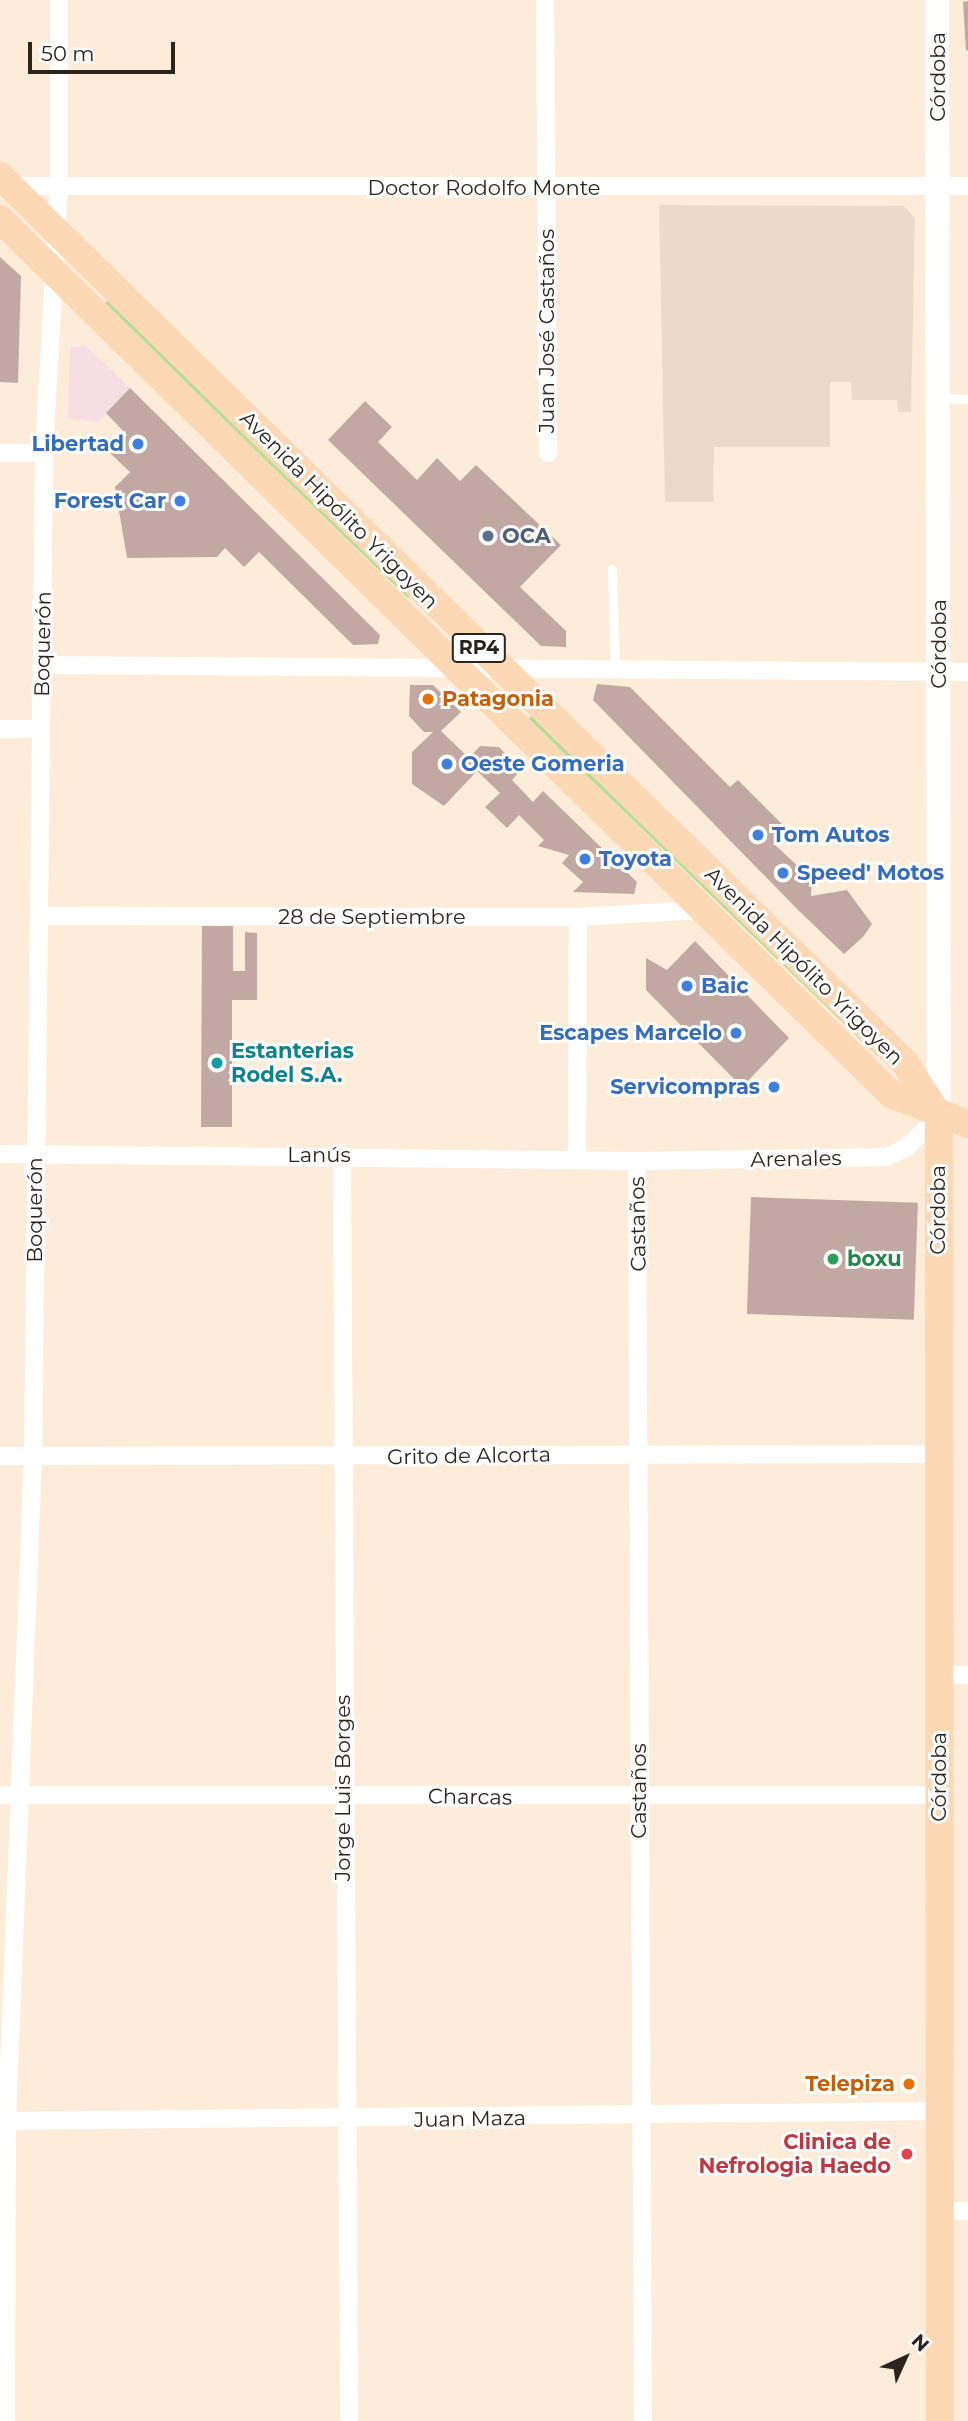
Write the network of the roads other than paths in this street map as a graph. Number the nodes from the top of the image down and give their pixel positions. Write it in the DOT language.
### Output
graph roads {
  1 [pos="59,0"];
  2 [pos="545,0"];
  3 [pos="937,0"];
  4 [pos="3,183"];
  5 [pos="938,186"];
  6 [pos="968,186"];
  7 [pos="59,188"];
  8 [pos="546,188"];
  9 [pos="0,219"];
  10 [pos="54,229"];
  11 [pos="50,268"];
  12 [pos="936,398"];
  13 [pos="968,399"];
  14 [pos="0,453"];
  15 [pos="44,453"];
  16 [pos="548,453"];
  17 [pos="612,569"];
  18 [pos="44,665"];
  19 [pos="452,666"];
  20 [pos="502,670"];
  21 [pos="615,672"];
  22 [pos="968,672"];
  23 [pos="939,673"];
  24 [pos="0,729"];
  25 [pos="41,729"];
  26 [pos="699,909"];
  27 [pos="43,916"];
  28 [pos="578,917"];
  29 [pos="939,1116"];
  30 [pos="968,1124"];
  31 [pos="0,1154"];
  32 [pos="35,1154"];
  33 [pos="342,1155"];
  34 [pos="577,1160"];
  35 [pos="638,1161"];
  36 [pos="642,1453"];
  37 [pos="939,1454"];
  38 [pos="0,1456"];
  39 [pos="33,1456"];
  40 [pos="342,1458"];
  41 [pos="939,1675"];
  42 [pos="968,1675"];
  43 [pos="8,1795"];
  44 [pos="342,1795"];
  45 [pos="939,1795"];
  46 [pos="639,1799"];
  47 [pos="940,2111"];
  48 [pos="639,2115"];
  49 [pos="345,2118"];
  50 [pos="4,2121"];
  51 [pos="940,2211"];
  52 [pos="968,2211"];
  53 [pos="6,2421"];
  54 [pos="349,2421"];
  55 [pos="643,2421"];
  56 [pos="940,2421"];
  1 -- 7 [label="street, Boquerón"];
  2 -- 8 [label="street, Juan José Castaños"];
  3 -- 5 [label="street, Córdoba"];
  4 -- 7 [label="street, Doctor Rodolfo Monte"];
  4 -- 10 [label="main road, Avenida Hipólito Yrigoyen / RP4"];
  5 -- 6 [label="street, Doctor Rodolfo Monte"];
  5 -- 8 [label="street, Doctor Rodolfo Monte"];
  5 -- 12 [label="street, Córdoba"];
  7 -- 8 [label="street, Doctor Rodolfo Monte"];
  7 -- 10 [label="street, Boquerón"];
  8 -- 16 [label="street, Juan José Castaños"];
  9 -- 11 [label="main road, Avenida Hipólito Yrigoyen / RP4"];
  10 -- 11 [label="street, Boquerón"];
  10 -- 20 [label="main road, Avenida Hipólito Yrigoyen / RP4"];
  11 -- 15 [label="street, Boquerón"];
  11 -- 19 [label="main road, Avenida Hipólito Yrigoyen / RP4"];
  12 -- 13 [label="lane"];
  12 -- 23 [label="street, Córdoba"];
  14 -- 15 [label="street"];
  15 -- 18 [label="street, Boquerón"];
  17 -- 21 [label="lane"];
  18 -- 19 [label="street"];
  18 -- 25 [label="street, Boquerón"];
  19 -- 20 [label="street"];
  19 -- 26 [label="main road, Avenida Hipólito Yrigoyen / RP4"];
  20 -- 21 [label="street"];
  20 -- 29 [label="main road, Avenida Hipólito Yrigoyen / RP4"];
  21 -- 23 [label="street"];
  22 -- 23 [label="street"];
  23 -- 29 [label="street, Córdoba"];
  24 -- 25 [label="street"];
  25 -- 27 [label="street, Boquerón"];
  26 -- 28 [label="street, 28 de Septiembre"];
  26 -- 29 [label="main road, Avenida Hipólito Yrigoyen / RP4"];
  27 -- 28 [label="street, 28 de Septiembre"];
  27 -- 32 [label="street, Boquerón"];
  28 -- 34 [label="street"];
  29 -- 30 [label="main road, RP4"];
  29 -- 35 [label="street, Arenales"];
  29 -- 37 [label="main road, Córdoba"];
  31 -- 32 [label="street, Lanús"];
  32 -- 33 [label="street, Lanús"];
  32 -- 39 [label="street, Boquerón"];
  33 -- 34 [label="street, Lanús"];
  33 -- 40 [label="street, Jorge Luis Borges"];
  34 -- 35 [label="street, Lanús"];
  35 -- 36 [label="street, Castaños"];
  36 -- 37 [label="street, Grito de Alcorta"];
  36 -- 40 [label="street, Grito de Alcorta"];
  36 -- 46 [label="street, Castaños"];
  37 -- 41 [label="main road, Córdoba"];
  38 -- 39 [label="street, Grito de Alcorta"];
  39 -- 40 [label="street, Grito de Alcorta"];
  39 -- 43 [label="street, Boquerón"];
  40 -- 44 [label="street, Jorge Luis Borges"];
  41 -- 42 [label="street"];
  41 -- 45 [label="main road, Córdoba"];
  43 -- 44 [label="street, Charcas"];
  43 -- 50 [label="street, Boquerón"];
  44 -- 46 [label="street, Charcas"];
  44 -- 49 [label="street, Jorge Luis Borges"];
  45 -- 46 [label="street, Charcas"];
  45 -- 47 [label="main road, Córdoba"];
  46 -- 48 [label="street, Castaños"];
  47 -- 48 [label="street, Juan Maza"];
  47 -- 51 [label="main road, Córdoba"];
  48 -- 49 [label="street, Juan Maza"];
  48 -- 55 [label="street, Castaños"];
  49 -- 50 [label="street, Juan Maza"];
  49 -- 54 [label="street, Jorge Luis Borges"];
  50 -- 53 [label="street, Boquerón"];
  51 -- 52 [label="street"];
  51 -- 56 [label="main road, Córdoba"];
}
